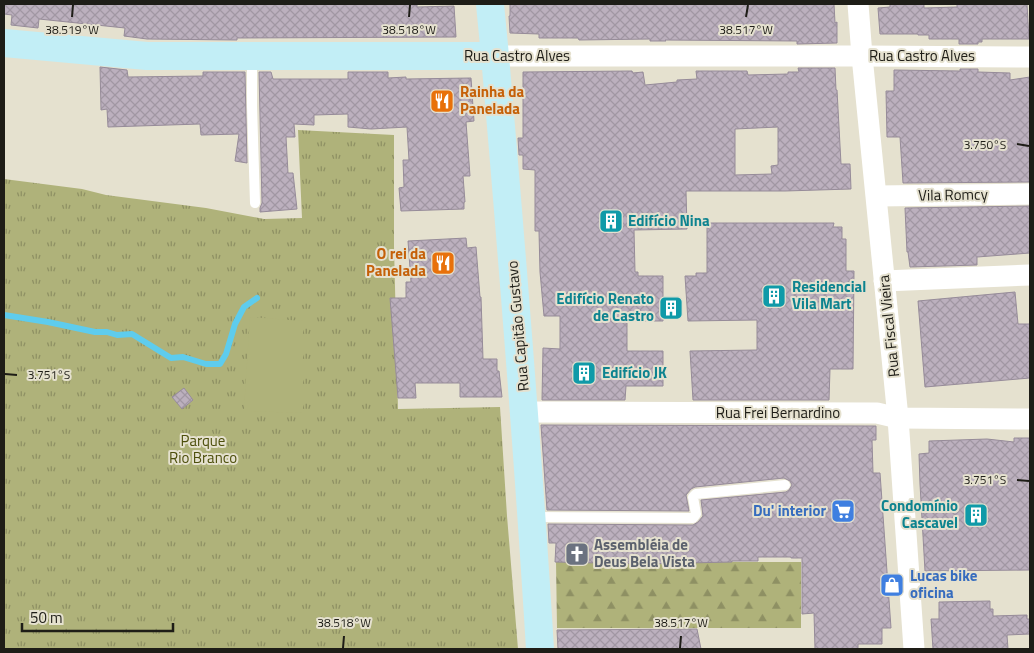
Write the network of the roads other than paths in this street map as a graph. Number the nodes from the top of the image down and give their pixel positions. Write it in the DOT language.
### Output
graph roads {
  1 [pos="490,4"];
  2 [pos="858,4"];
  3 [pos="4,43"];
  4 [pos="252,56"];
  5 [pos="495,56"];
  6 [pos="862,56"];
  7 [pos="1030,57"];
  8 [pos="1030,194"];
  9 [pos="876,196"];
  10 [pos="255,203"];
  11 [pos="1030,275"];
  12 [pos="884,281"];
  13 [pos="525,412"];
  14 [pos="898,418"];
  15 [pos="1030,419"];
  16 [pos="785,485"];
  17 [pos="532,517"];
  18 [pos="540,649"];
  19 [pos="914,649"];
  1 -- 5 [label="street, Rua Capitão Gustavo"];
  2 -- 6 [label="street, Rua Fiscal Vieira"];
  3 -- 4 [label="street, Rua Castro Alves"];
  4 -- 5 [label="street, Rua Castro Alves"];
  4 -- 10 [label="lane"];
  5 -- 6 [label="street, Rua Castro Alves"];
  5 -- 13 [label="street, Rua Capitão Gustavo"];
  6 -- 7 [label="street, Rua Castro Alves"];
  6 -- 9 [label="street, Rua Fiscal Vieira"];
  8 -- 9 [label="street, Vila Romcy"];
  9 -- 12 [label="street, Rua Fiscal Vieira"];
  11 -- 12 [label="street"];
  12 -- 14 [label="street, Rua Fiscal Vieira"];
  13 -- 14 [label="street, Rua Frei Bernardino"];
  13 -- 17 [label="street, Rua Capitão Gustavo"];
  14 -- 15 [label="street, Rua Frei Bernardino"];
  14 -- 19 [label="street, Rua Fiscal Vieira"];
  16 -- 17 [label="lane"];
  17 -- 18 [label="street, Rua Capitão Gustavo"];
}
